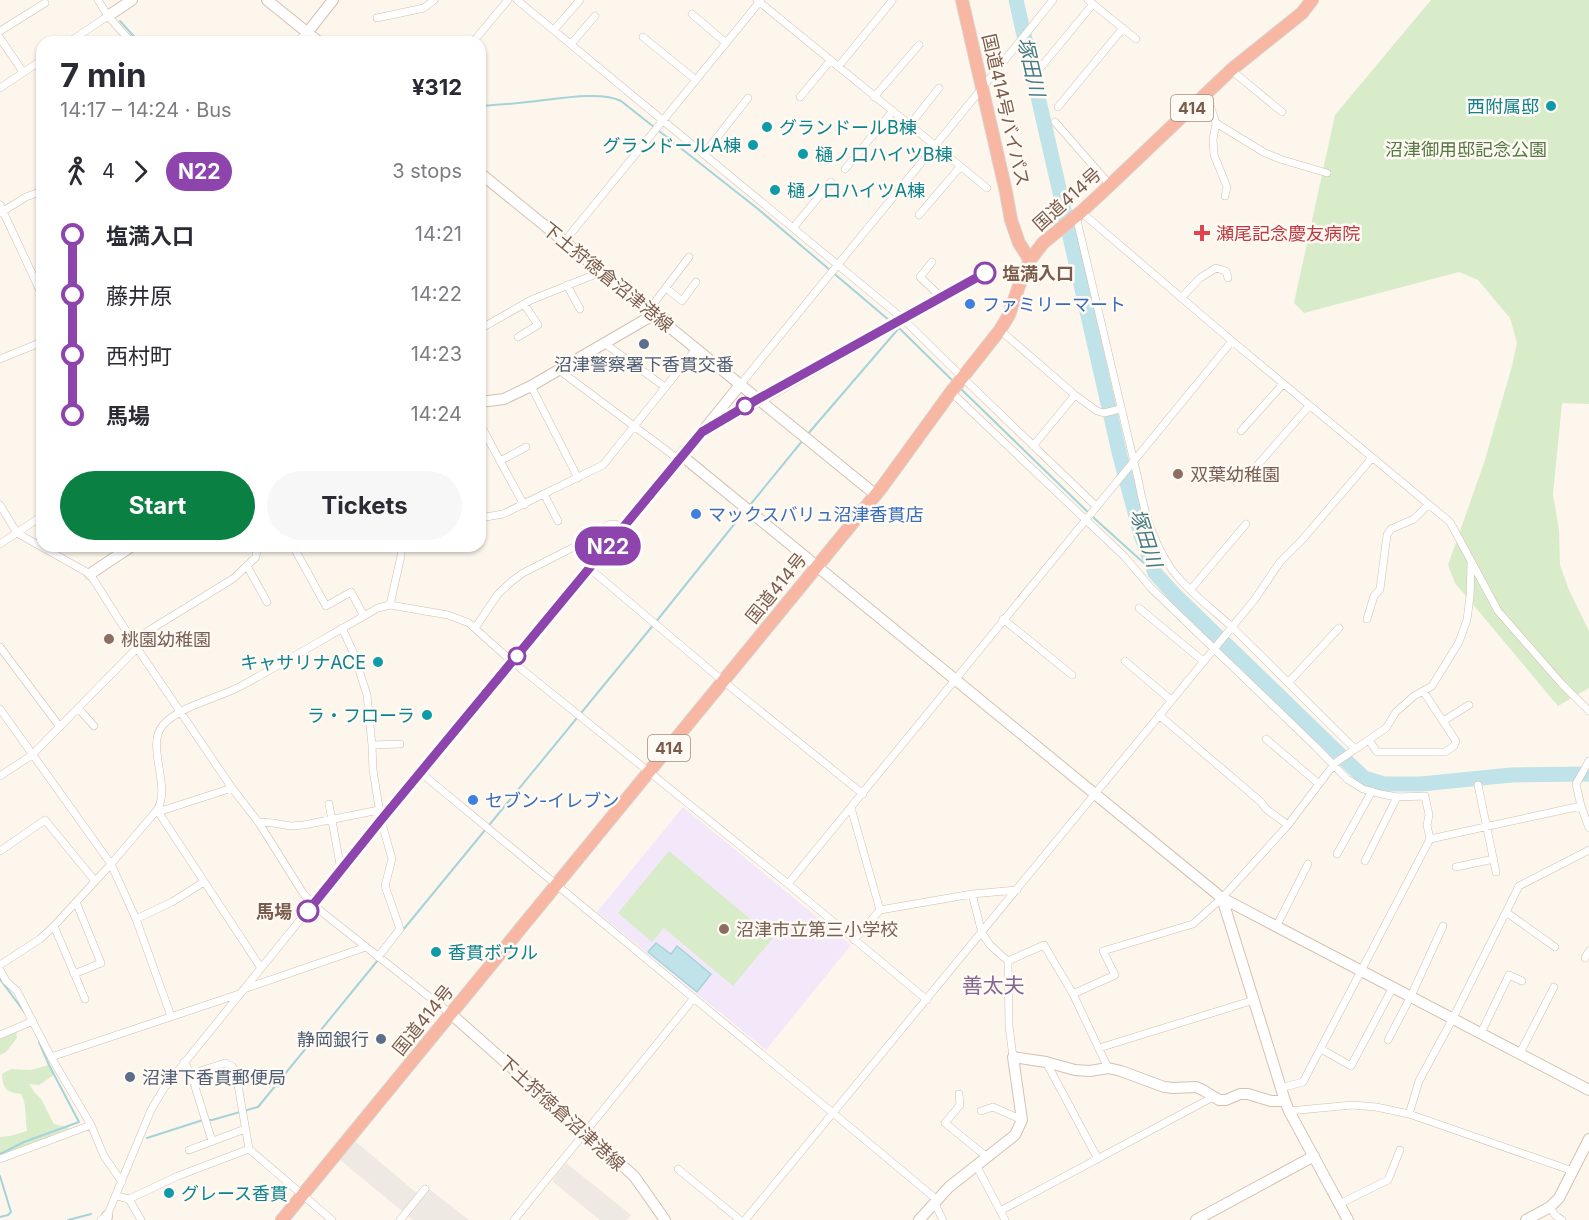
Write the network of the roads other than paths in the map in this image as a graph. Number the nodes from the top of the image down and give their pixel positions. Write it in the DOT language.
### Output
graph roads {
  1 [pos="98,0"];
  2 [pos="132,0"];
  3 [pos="267,0"];
  4 [pos="333,0"];
  5 [pos="434,0"];
  6 [pos="508,0"];
  7 [pos="517,0"];
  8 [pos="580,0"];
  9 [pos="962,0"];
  10 [pos="1053,0"];
  11 [pos="1312,0"];
  12 [pos="759,1"];
  13 [pos="892,1"];
  14 [pos="1090,2"];
  15 [pos="45,3"];
  16 [pos="692,14"];
  17 [pos="108,16"];
  18 [pos="594,16"];
  19 [pos="377,18"];
  20 [pos="1123,28"];
  21 [pos="554,30"];
  22 [pos="0,31"];
  23 [pos="307,33"];
  24 [pos="78,36"];
  25 [pos="126,36"];
  26 [pos="303,36"];
  27 [pos="311,36"];
  28 [pos="478,36"];
  29 [pos="643,37"];
  30 [pos="0,38"];
  31 [pos="1136,39"];
  32 [pos="726,43"];
  33 [pos="571,44"];
  34 [pos="918,45"];
  35 [pos="830,61"];
  36 [pos="36,64"];
  37 [pos="1041,67"];
  38 [pos="838,68"];
  39 [pos="1231,70"];
  40 [pos="23,72"];
  41 [pos="696,80"];
  42 [pos="0,88"];
  43 [pos="939,88"];
  44 [pos="982,89"];
  45 [pos="1206,94"];
  46 [pos="800,97"];
  47 [pos="874,97"];
  48 [pos="748,98"];
  49 [pos="1058,107"];
  50 [pos="892,112"];
  51 [pos="1282,112"];
  52 [pos="662,122"];
  53 [pos="1055,122"];
  54 [pos="1216,123"];
  55 [pos="909,126"];
  56 [pos="934,146"];
  57 [pos="704,154"];
  58 [pos="960,167"];
  59 [pos="845,169"];
  60 [pos="1328,173"];
  61 [pos="486,178"];
  62 [pos="831,182"];
  63 [pos="1110,185"];
  64 [pos="987,188"];
  65 [pos="36,193"];
  66 [pos="1225,196"];
  67 [pos="1,210"];
  68 [pos="919,215"];
  69 [pos="1077,215"];
  70 [pos="793,228"];
  71 [pos="564,242"];
  72 [pos="689,257"];
  73 [pos="1030,260"];
  74 [pos="932,262"];
  75 [pos="837,265"];
  76 [pos="601,272"];
  77 [pos="985,273"];
  78 [pos="1228,278"];
  79 [pos="696,282"];
  80 [pos="36,283"];
  81 [pos="567,285"];
  82 [pos="666,288"];
  83 [pos="941,297"];
  84 [pos="1181,298"];
  85 [pos="524,304"];
  86 [pos="580,309"];
  87 [pos="650,313"];
  88 [pos="902,318"];
  89 [pos="486,326"];
  90 [pos="1000,330"];
  91 [pos="518,338"];
  92 [pos="1232,341"];
  93 [pos="36,344"];
  94 [pos="604,344"];
  95 [pos="696,349"];
  96 [pos="0,359"];
  97 [pos="559,370"];
  98 [pos="962,377"];
  99 [pos="1283,384"];
  100 [pos="740,385"];
  101 [pos="531,386"];
  102 [pos="665,387"];
  103 [pos="951,392"];
  104 [pos="1075,395"];
  105 [pos="758,399"];
  106 [pos="486,401"];
  107 [pos="1309,406"];
  108 [pos="1118,410"];
  109 [pos="635,426"];
  110 [pos="1240,431"];
  111 [pos="702,432"];
  112 [pos="486,435"];
  113 [pos="1033,446"];
  114 [pos="526,447"];
  115 [pos="679,457"];
  116 [pos="1372,458"];
  117 [pos="500,461"];
  118 [pos="1131,464"];
  119 [pos="1249,475"];
  120 [pos="578,478"];
  121 [pos="544,494"];
  122 [pos="876,495"];
  123 [pos="0,505"];
  124 [pos="524,505"];
  125 [pos="1428,505"];
  126 [pos="1096,506"];
  127 [pos="486,517"];
  128 [pos="1086,519"];
  129 [pos="36,520"];
  130 [pos="558,521"];
  131 [pos="1246,524"];
  132 [pos="624,526"];
  133 [pos="18,533"];
  134 [pos="36,543"];
  135 [pos="0,544"];
  136 [pos="51,552"];
  137 [pos="123,552"];
  138 [pos="256,552"];
  139 [pos="296,552"];
  140 [pos="401,552"];
  141 [pos="1471,561"];
  142 [pos="246,566"];
  143 [pos="817,566"];
  144 [pos="589,568"];
  145 [pos="90,574"];
  146 [pos="1191,589"];
  147 [pos="267,602"];
  148 [pos="390,605"];
  149 [pos="1139,608"];
  150 [pos="364,616"];
  151 [pos="1003,619"];
  152 [pos="1366,619"];
  153 [pos="342,628"];
  154 [pos="475,628"];
  155 [pos="1339,628"];
  156 [pos="1230,629"];
  157 [pos="132,640"];
  158 [pos="0,648"];
  159 [pos="137,648"];
  160 [pos="1214,648"];
  161 [pos="513,661"];
  162 [pos="1125,661"];
  163 [pos="1203,661"];
  164 [pos="1072,675"];
  165 [pos="955,680"];
  166 [pos="723,681"];
  167 [pos="1288,683"];
  168 [pos="1423,691"];
  169 [pos="1172,700"];
  170 [pos="1469,705"];
  171 [pos="78,708"];
  172 [pos="0,709"];
  173 [pos="181,711"];
  174 [pos="1589,711"];
  175 [pos="1160,715"];
  176 [pos="1443,721"];
  177 [pos="94,726"];
  178 [pos="60,727"];
  179 [pos="1266,739"];
  180 [pos="1369,740"];
  181 [pos="400,744"];
  182 [pos="372,745"];
  183 [pos="1353,750"];
  184 [pos="32,755"];
  185 [pos="1588,762"];
  186 [pos="1334,765"];
  187 [pos="421,773"];
  188 [pos="649,773"];
  189 [pos="0,776"];
  190 [pos="1319,784"];
  191 [pos="1478,784"];
  192 [pos="232,788"];
  193 [pos="1372,791"];
  194 [pos="862,794"];
  195 [pos="1095,794"];
  196 [pos="1397,797"];
  197 [pos="329,804"];
  198 [pos="1581,806"];
  199 [pos="851,808"];
  200 [pos="157,810"];
  201 [pos="379,810"];
  202 [pos="332,819"];
  203 [pos="381,820"];
  204 [pos="259,823"];
  205 [pos="1287,825"];
  206 [pos="1487,827"];
  207 [pos="1589,828"];
  208 [pos="1430,839"];
  209 [pos="1589,850"];
  210 [pos="0,851"];
  211 [pos="1338,854"];
  212 [pos="1494,859"];
  213 [pos="1365,861"];
  214 [pos="111,864"];
  215 [pos="1308,864"];
  216 [pos="1456,867"];
  217 [pos="341,870"];
  218 [pos="1496,872"];
  219 [pos="95,881"];
  220 [pos="204,882"];
  221 [pos="788,884"];
  222 [pos="556,886"];
  223 [pos="1017,890"];
  224 [pos="972,894"];
  225 [pos="1222,898"];
  226 [pos="76,902"];
  227 [pos="313,905"];
  228 [pos="880,910"];
  229 [pos="1506,912"];
  230 [pos="136,919"];
  231 [pos="54,926"];
  232 [pos="1443,926"];
  233 [pos="1276,927"];
  234 [pos="982,933"];
  235 [pos="854,940"];
  236 [pos="366,946"];
  237 [pos="1555,947"];
  238 [pos="1589,951"];
  239 [pos="378,957"];
  240 [pos="1585,958"];
  241 [pos="1008,961"];
  242 [pos="0,965"];
  243 [pos="261,968"];
  244 [pos="0,970"];
  245 [pos="1362,971"];
  246 [pos="74,974"];
  247 [pos="1522,981"];
  248 [pos="2,982"];
  249 [pos="1393,987"];
  250 [pos="1554,987"];
  251 [pos="242,991"];
  252 [pos="1073,994"];
  253 [pos="1411,996"];
  254 [pos="694,998"];
  255 [pos="85,999"];
  256 [pos="927,1000"];
  257 [pos="1254,1000"];
  258 [pos="451,1014"];
  259 [pos="171,1016"];
  260 [pos="1453,1018"];
  261 [pos="30,1022"];
  262 [pos="1481,1033"];
  263 [pos="0,1035"];
  264 [pos="1388,1040"];
  265 [pos="1099,1048"];
  266 [pos="1322,1049"];
  267 [pos="1520,1053"];
  268 [pos="51,1057"];
  269 [pos="1013,1057"];
  270 [pos="184,1062"];
  271 [pos="1046,1062"];
  272 [pos="1108,1068"];
  273 [pos="191,1074"];
  274 [pos="1281,1088"];
  275 [pos="1589,1090"];
  276 [pos="960,1095"];
  277 [pos="1213,1097"];
  278 [pos="1287,1106"];
  279 [pos="981,1111"];
  280 [pos="833,1113"];
  281 [pos="1409,1114"];
  282 [pos="1022,1120"];
  283 [pos="91,1125"];
  284 [pos="245,1129"];
  285 [pos="585,1132"];
  286 [pos="1589,1139"];
  287 [pos="212,1141"];
  288 [pos="249,1149"];
  289 [pos="189,1150"];
  290 [pos="1400,1150"];
  291 [pos="1314,1156"];
  292 [pos="987,1157"];
  293 [pos="0,1159"];
  294 [pos="1098,1159"];
  295 [pos="976,1165"];
  296 [pos="678,1169"];
  297 [pos="1573,1171"];
  298 [pos="122,1182"];
  299 [pos="425,1189"];
  300 [pos="117,1196"];
  301 [pos="302,1196"];
  302 [pos="129,1199"];
  303 [pos="935,1201"];
  304 [pos="1340,1204"];
  305 [pos="1550,1207"];
  306 [pos="1000,1211"];
  307 [pos="105,1219"];
  308 [pos="141,1220"];
  309 [pos="282,1220"];
  310 [pos="332,1220"];
  311 [pos="400,1220"];
  312 [pos="514,1220"];
  313 [pos="665,1220"];
  314 [pos="740,1220"];
  315 [pos="745,1220"];
  316 [pos="919,1220"];
  317 [pos="943,1220"];
  318 [pos="1005,1220"];
  319 [pos="1196,1220"];
  320 [pos="1348,1220"];
  321 [pos="1526,1220"];
  322 [pos="1562,1220"];
  1 -- 17 [label="street"];
  2 -- 17 [label="street"];
  3 -- 23 [label="street"];
  4 -- 23 [label="street"];
  5 -- 19 [label="street"];
  6 -- 28 [label="street"];
  7 -- 21 [label="street"];
  8 -- 21 [label="street"];
  9 -- 44 [label="highway, 国道414号バイパス"];
  10 -- 44 [label="street"];
  11 -- 39 [label="highway, 国道414号 / 414"];
  12 -- 32 [label="street"];
  12 -- 35 [label="street"];
  13 -- 38 [label="street"];
  14 -- 20 [label="street"];
  14 -- 37 [label="street"];
  15 -- 22 [label="street"];
  16 -- 32 [label="street"];
  17 -- 24 [label="street"];
  17 -- 25 [label="street"];
  18 -- 33 [label="street"];
  20 -- 31 [label="street"];
  20 -- 49 [label="street"];
  21 -- 33 [label="street"];
  23 -- 26 [label="street"];
  23 -- 27 [label="street"];
  29 -- 41 [label="street"];
  30 -- 40 [label="street"];
  32 -- 41 [label="street"];
  33 -- 52 [label="street"];
  34 -- 47 [label="street"];
  35 -- 38 [label="street"];
  35 -- 46 [label="street"];
  36 -- 40 [label="street"];
  38 -- 47 [label="street"];
  39 -- 45 [label="highway, 国道414号 / 414"];
  39 -- 51 [label="street"];
  40 -- 42 [label="street"];
  41 -- 52 [label="street"];
  43 -- 55 [label="street"];
  44 -- 56 [label="street"];
  44 -- 73 [label="highway, 国道414号バイパス"];
  45 -- 54 [label="street"];
  45 -- 63 [label="highway, 国道414号 / 414"];
  47 -- 50 [label="street"];
  48 -- 57 [label="street"];
  50 -- 55 [label="street"];
  50 -- 59 [label="street"];
  52 -- 57 [label="street"];
  52 -- 71 [label="street"];
  53 -- 63 [label="street"];
  54 -- 60 [label="street"];
  54 -- 66 [label="street"];
  55 -- 56 [label="street"];
  56 -- 58 [label="street"];
  56 -- 75 [label="street"];
  57 -- 70 [label="street"];
  58 -- 64 [label="street"];
  58 -- 68 [label="street"];
  61 -- 71 [label="street, 下土狩徳倉沼津港線"];
  62 -- 70 [label="street"];
  63 -- 69 [label="highway, 国道414号 / 414"];
  65 -- 67 [label="street"];
  67 -- 80 [label="street"];
  69 -- 73 [label="highway, 国道414号 / 414"];
  69 -- 84 [label="street"];
  69 -- 108 [label="street"];
  70 -- 75 [label="street"];
  71 -- 76 [label="street, 下土狩徳倉沼津港線"];
  72 -- 82 [label="street"];
  73 -- 90 [label="highway, 国道414号 / 414"];
  74 -- 83 [label="street"];
  75 -- 88 [label="street"];
  75 -- 100 [label="street"];
  76 -- 81 [label="street"];
  76 -- 87 [label="street, 下土狩徳倉沼津港線"];
  77 -- 83 [label="street"];
  78 -- 84 [label="street"];
  79 -- 82 [label="street"];
  81 -- 85 [label="street"];
  81 -- 86 [label="street"];
  82 -- 87 [label="street"];
  83 -- 88 [label="street"];
  84 -- 92 [label="street"];
  85 -- 89 [label="street"];
  85 -- 91 [label="street"];
  87 -- 94 [label="street"];
  87 -- 95 [label="street, 下土狩徳倉沼津港線"];
  88 -- 98 [label="street"];
  88 -- 105 [label="street"];
  90 -- 98 [label="highway, 国道414号 / 414"];
  90 -- 104 [label="street"];
  92 -- 99 [label="street"];
  92 -- 118 [label="street"];
  93 -- 96 [label="street"];
  94 -- 97 [label="street"];
  94 -- 102 [label="street"];
  95 -- 100 [label="street, 下土狩徳倉沼津港線"];
  95 -- 102 [label="street"];
  97 -- 101 [label="street"];
  97 -- 109 [label="street"];
  98 -- 103 [label="highway, 国道414号 / 414"];
  98 -- 113 [label="street"];
  99 -- 107 [label="street"];
  99 -- 110 [label="street"];
  100 -- 105 [label="street, 下土狩徳倉沼津港線"];
  100 -- 111 [label="street"];
  101 -- 106 [label="street"];
  101 -- 120 [label="street"];
  102 -- 109 [label="street"];
  103 -- 122 [label="highway, 国道414号 / 414"];
  103 -- 128 [label="street"];
  104 -- 108 [label="street"];
  104 -- 113 [label="street"];
  105 -- 111 [label="street"];
  105 -- 122 [label="street, 下土狩徳倉沼津港線"];
  107 -- 116 [label="street"];
  107 -- 119 [label="street"];
  108 -- 118 [label="street"];
  109 -- 115 [label="street"];
  109 -- 120 [label="street"];
  111 -- 115 [label="street"];
  112 -- 117 [label="street"];
  113 -- 126 [label="street"];
  114 -- 117 [label="street"];
  115 -- 132 [label="street"];
  115 -- 143 [label="street"];
  116 -- 125 [label="street"];
  116 -- 156 [label="street"];
  117 -- 124 [label="street"];
  118 -- 126 [label="street"];
  118 -- 146 [label="street"];
  120 -- 121 [label="street"];
  121 -- 124 [label="street"];
  121 -- 130 [label="street"];
  122 -- 143 [label="highway, 国道414号 / 414"];
  123 -- 133 [label="street"];
  124 -- 127 [label="street"];
  125 -- 141 [label="street"];
  125 -- 152 [label="street"];
  126 -- 128 [label="street"];
  128 -- 151 [label="street"];
  128 -- 160 [label="street"];
  129 -- 133 [label="street"];
  131 -- 146 [label="street"];
  132 -- 144 [label="street"];
  132 -- 154 [label="street"];
  133 -- 134 [label="street"];
  133 -- 135 [label="street"];
  136 -- 145 [label="street"];
  137 -- 145 [label="street"];
  138 -- 142 [label="street"];
  139 -- 150 [label="street"];
  140 -- 148 [label="street"];
  141 -- 168 [label="street"];
  141 -- 174 [label="street"];
  142 -- 147 [label="street"];
  142 -- 157 [label="street"];
  143 -- 165 [label="street"];
  143 -- 166 [label="highway, 国道414号 / 414"];
  144 -- 161 [label="street"];
  144 -- 166 [label="street"];
  145 -- 157 [label="street"];
  146 -- 156 [label="street"];
  148 -- 150 [label="street"];
  148 -- 154 [label="street"];
  149 -- 163 [label="street"];
  150 -- 153 [label="street"];
  151 -- 164 [label="street"];
  151 -- 165 [label="street"];
  153 -- 173 [label="street"];
  153 -- 182 [label="street"];
  154 -- 161 [label="street"];
  155 -- 167 [label="street"];
  156 -- 160 [label="street"];
  156 -- 167 [label="street"];
  157 -- 159 [label="street"];
  158 -- 178 [label="street"];
  159 -- 171 [label="street"];
  159 -- 173 [label="street"];
  160 -- 163 [label="street"];
  160 -- 186 [label="street"];
  161 -- 187 [label="street"];
  161 -- 188 [label="street"];
  162 -- 169 [label="street"];
  163 -- 169 [label="street"];
  165 -- 194 [label="street"];
  165 -- 195 [label="street"];
  166 -- 188 [label="highway, 国道414号 / 414"];
  166 -- 194 [label="street"];
  167 -- 183 [label="street"];
  168 -- 176 [label="street"];
  168 -- 180 [label="street"];
  169 -- 175 [label="street"];
  170 -- 176 [label="street"];
  171 -- 177 [label="street"];
  171 -- 178 [label="street"];
  172 -- 184 [label="street"];
  173 -- 192 [label="street"];
  173 -- 200 [label="street"];
  175 -- 195 [label="street"];
  175 -- 205 [label="street"];
  176 -- 180 [label="street"];
  178 -- 184 [label="street"];
  179 -- 190 [label="street"];
  180 -- 183 [label="street"];
  181 -- 182 [label="street"];
  182 -- 201 [label="street"];
  183 -- 186 [label="street"];
  184 -- 189 [label="street"];
  184 -- 214 [label="street"];
  185 -- 198 [label="street"];
  186 -- 190 [label="street"];
  186 -- 193 [label="street"];
  187 -- 203 [label="street"];
  187 -- 222 [label="street"];
  188 -- 221 [label="street"];
  188 -- 222 [label="highway, 国道414号 / 414"];
  190 -- 205 [label="street"];
  191 -- 206 [label="street"];
  192 -- 200 [label="street"];
  192 -- 204 [label="street"];
  193 -- 196 [label="street"];
  193 -- 211 [label="street"];
  194 -- 199 [label="street"];
  195 -- 223 [label="street"];
  195 -- 225 [label="street"];
  196 -- 208 [label="street"];
  196 -- 213 [label="street"];
  197 -- 202 [label="street"];
  198 -- 206 [label="street"];
  198 -- 207 [label="street"];
  199 -- 221 [label="street"];
  199 -- 228 [label="street"];
  200 -- 214 [label="street"];
  200 -- 220 [label="street"];
  201 -- 202 [label="street"];
  201 -- 203 [label="street"];
  202 -- 204 [label="street"];
  202 -- 217 [label="street"];
  203 -- 217 [label="street"];
  203 -- 239 [label="street"];
  204 -- 227 [label="street"];
  205 -- 225 [label="street"];
  206 -- 208 [label="street"];
  206 -- 212 [label="street"];
  208 -- 245 [label="street"];
  209 -- 229 [label="street"];
  210 -- 219 [label="street"];
  212 -- 216 [label="street"];
  212 -- 218 [label="street"];
  214 -- 219 [label="street"];
  214 -- 230 [label="street"];
  215 -- 233 [label="street"];
  217 -- 227 [label="street"];
  219 -- 226 [label="street"];
  220 -- 230 [label="street"];
  220 -- 243 [label="street"];
  221 -- 235 [label="street"];
  222 -- 254 [label="street"];
  222 -- 258 [label="highway, 国道414号 / 414"];
  223 -- 224 [label="street"];
  223 -- 234 [label="street"];
  224 -- 228 [label="street"];
  224 -- 234 [label="street"];
  225 -- 233 [label="street"];
  225 -- 252 [label="street"];
  225 -- 257 [label="street"];
  226 -- 231 [label="street"];
  226 -- 246 [label="street"];
  227 -- 236 [label="street"];
  227 -- 243 [label="street"];
  228 -- 235 [label="street"];
  229 -- 237 [label="street"];
  229 -- 260 [label="street"];
  230 -- 259 [label="street"];
  231 -- 242 [label="street"];
  231 -- 246 [label="street"];
  232 -- 253 [label="street"];
  233 -- 245 [label="street"];
  234 -- 241 [label="street"];
  234 -- 256 [label="street"];
  235 -- 256 [label="street"];
  236 -- 239 [label="street"];
  236 -- 251 [label="street"];
  238 -- 240 [label="street"];
  239 -- 258 [label="street"];
  241 -- 252 [label="street"];
  241 -- 269 [label="street"];
  243 -- 251 [label="street"];
  244 -- 248 [label="street"];
  245 -- 249 [label="street"];
  245 -- 266 [label="street"];
  246 -- 255 [label="street"];
  247 -- 262 [label="street"];
  248 -- 261 [label="street"];
  249 -- 253 [label="street"];
  249 -- 266 [label="street"];
  250 -- 267 [label="street"];
  251 -- 259 [label="street"];
  251 -- 270 [label="street"];
  252 -- 265 [label="street"];
  253 -- 260 [label="street"];
  253 -- 264 [label="street"];
  254 -- 280 [label="street"];
  254 -- 285 [label="street"];
  256 -- 280 [label="street"];
  257 -- 265 [label="street"];
  257 -- 274 [label="street"];
  258 -- 285 [label="street, 下土狩徳倉沼津港線"];
  258 -- 301 [label="highway, 国道414号 / 414"];
  259 -- 268 [label="street"];
  260 -- 262 [label="street"];
  260 -- 281 [label="street"];
  261 -- 263 [label="street"];
  261 -- 268 [label="street"];
  262 -- 267 [label="street"];
  265 -- 272 [label="street"];
  266 -- 274 [label="street"];
  267 -- 275 [label="street"];
  268 -- 283 [label="street"];
  269 -- 271 [label="street"];
  269 -- 282 [label="street"];
  270 -- 273 [label="street"];
  270 -- 298 [label="street"];
  271 -- 272 [label="street"];
  271 -- 294 [label="street"];
  272 -- 277 [label="street"];
  273 -- 284 [label="street"];
  273 -- 287 [label="street"];
  274 -- 278 [label="street"];
  276 -- 292 [label="street"];
  277 -- 278 [label="street"];
  277 -- 294 [label="street"];
  278 -- 281 [label="street"];
  278 -- 291 [label="street"];
  279 -- 282 [label="street"];
  280 -- 303 [label="street"];
  280 -- 315 [label="street"];
  281 -- 297 [label="street"];
  282 -- 292 [label="street"];
  283 -- 293 [label="street"];
  283 -- 298 [label="street"];
  284 -- 287 [label="street"];
  284 -- 288 [label="street"];
  285 -- 312 [label="street"];
  285 -- 313 [label="street, 下土狩徳倉沼津港線"];
  286 -- 297 [label="street"];
  287 -- 289 [label="street"];
  288 -- 301 [label="street"];
  288 -- 302 [label="street"];
  290 -- 304 [label="street"];
  291 -- 304 [label="street"];
  291 -- 319 [label="street"];
  292 -- 295 [label="street"];
  294 -- 306 [label="street"];
  295 -- 303 [label="street"];
  295 -- 306 [label="street"];
  296 -- 314 [label="street"];
  297 -- 305 [label="street"];
  298 -- 300 [label="street"];
  299 -- 311 [label="street"];
  300 -- 302 [label="street"];
  300 -- 307 [label="street"];
  301 -- 309 [label="highway, 国道414号 / 414"];
  301 -- 310 [label="street"];
  302 -- 308 [label="street"];
  303 -- 316 [label="street"];
  303 -- 317 [label="street"];
  304 -- 320 [label="street"];
  305 -- 321 [label="street"];
  305 -- 322 [label="street"];
  306 -- 318 [label="street"];
}
